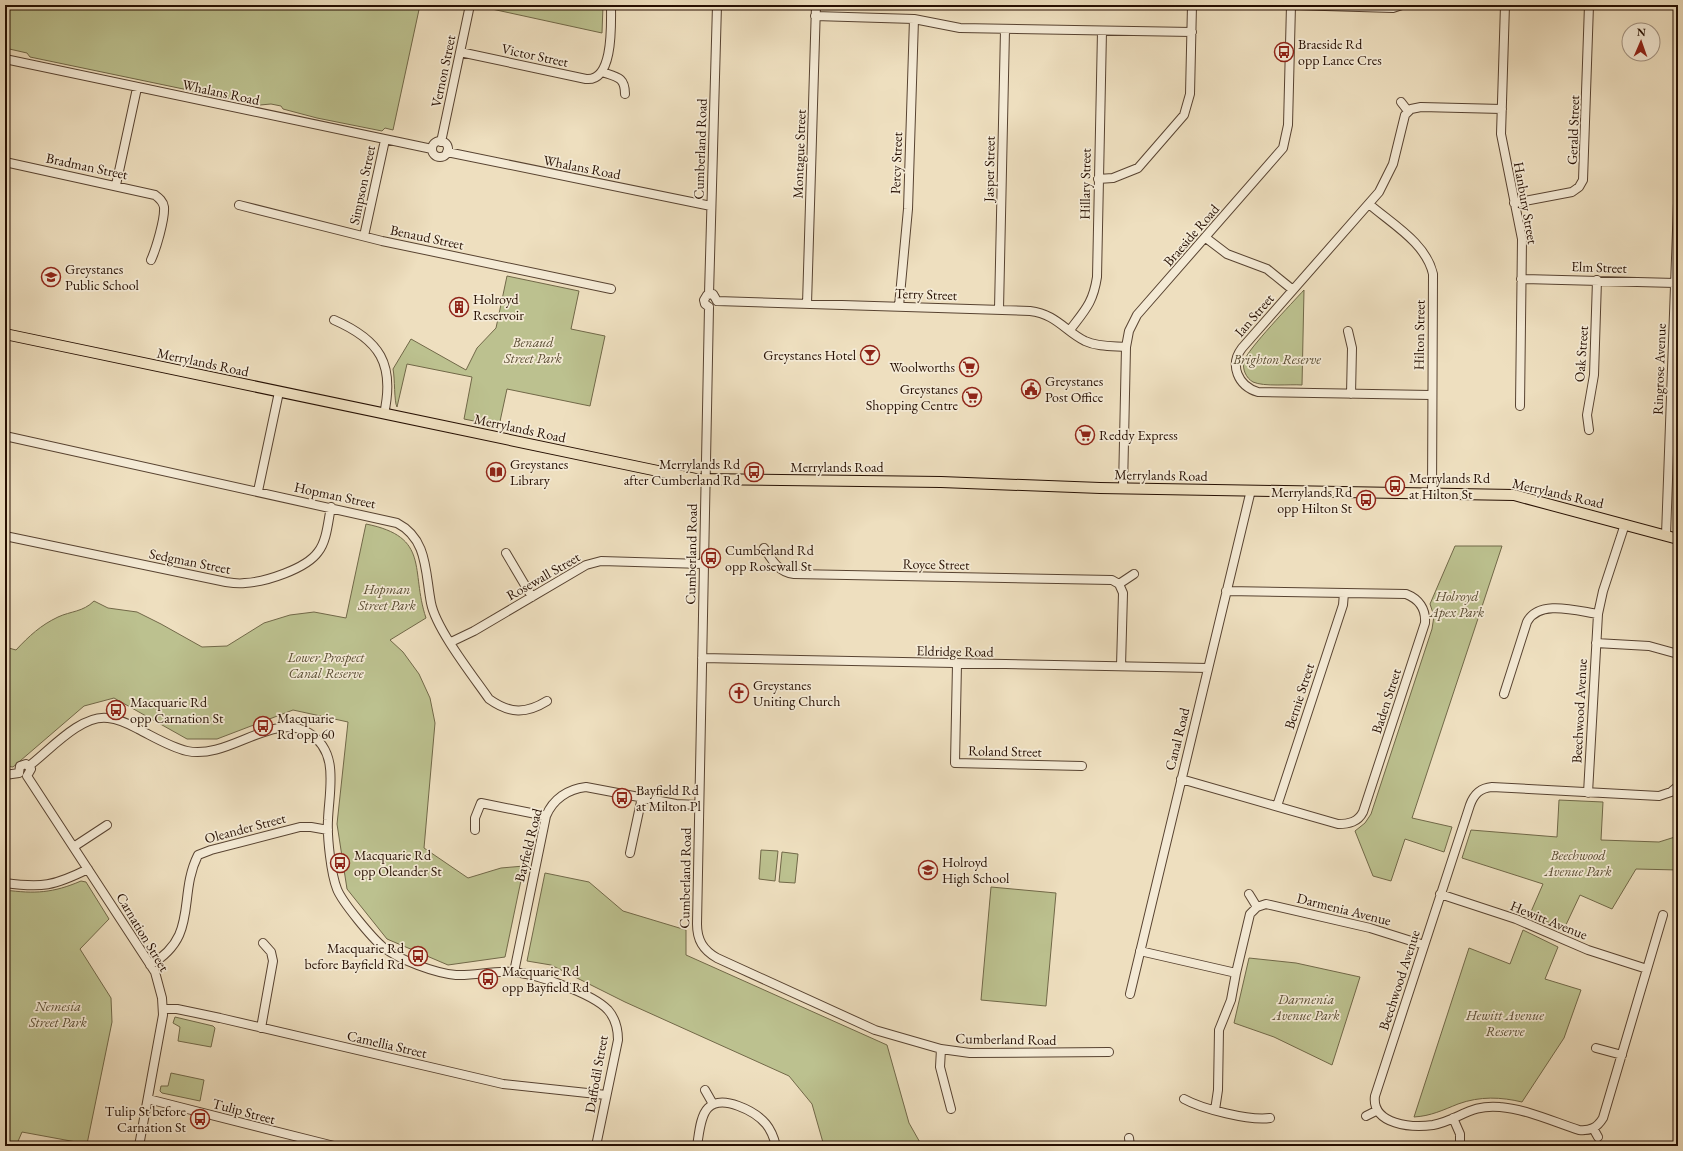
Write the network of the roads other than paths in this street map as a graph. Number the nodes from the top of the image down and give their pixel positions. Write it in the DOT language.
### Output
graph roads {
  1 [pos="470,5"];
  2 [pos="611,5"];
  3 [pos="716,5"];
  4 [pos="816,5"];
  5 [pos="1192,5"];
  6 [pos="1291,5"];
  7 [pos="1505,5"];
  8 [pos="1590,5"];
  9 [pos="1405,6"];
  10 [pos="816,16"];
  11 [pos="914,19"];
  12 [pos="1005,30"];
  13 [pos="1102,31"];
  14 [pos="1192,32"];
  15 [pos="460,52"];
  16 [pos="5,60"];
  17 [pos="602,72"];
  18 [pos="137,88"];
  19 [pos="625,94"];
  20 [pos="1401,102"];
  21 [pos="1502,109"];
  22 [pos="1408,111"];
  23 [pos="385,140"];
  24 [pos="441,142"];
  25 [pos="432,149"];
  26 [pos="447,152"];
  27 [pos="5,162"];
  28 [pos="1098,179"];
  29 [pos="116,185"];
  30 [pos="1678,202"];
  31 [pos="1514,203"];
  32 [pos="1369,204"];
  33 [pos="239,205"];
  34 [pos="711,206"];
  35 [pos="364,236"];
  36 [pos="1206,238"];
  37 [pos="151,260"];
  38 [pos="1521,279"];
  39 [pos="1597,280"];
  40 [pos="1675,283"];
  41 [pos="611,289"];
  42 [pos="1293,290"];
  43 [pos="709,294"];
  44 [pos="717,301"];
  45 [pos="807,304"];
  46 [pos="899,306"];
  47 [pos="709,307"];
  48 [pos="999,309"];
  49 [pos="334,320"];
  50 [pos="1070,330"];
  51 [pos="1348,331"];
  52 [pos="1676,333"];
  53 [pos="5,334"];
  54 [pos="1126,347"];
  55 [pos="279,392"];
  56 [pos="1351,394"];
  57 [pos="1431,395"];
  58 [pos="1520,406"];
  59 [pos="384,414"];
  60 [pos="1589,430"];
  61 [pos="5,436"];
  62 [pos="705,480"];
  63 [pos="1123,488"];
  64 [pos="1250,490"];
  65 [pos="258,491"];
  66 [pos="1432,494"];
  67 [pos="331,508"];
  68 [pos="1625,524"];
  69 [pos="1666,535"];
  70 [pos="5,536"];
  71 [pos="1678,539"];
  72 [pos="764,548"];
  73 [pos="506,553"];
  74 [pos="703,564"];
  75 [pos="1134,574"];
  76 [pos="1119,584"];
  77 [pos="1226,591"];
  78 [pos="1344,593"];
  79 [pos="532,597"];
  80 [pos="1598,614"];
  81 [pos="451,642"];
  82 [pos="1596,643"];
  83 [pos="1678,654"];
  84 [pos="702,658"];
  85 [pos="958,664"];
  86 [pos="1121,666"];
  87 [pos="1208,668"];
  88 [pos="1504,694"];
  89 [pos="547,701"];
  90 [pos="29,766"];
  91 [pos="1082,766"];
  92 [pos="19,773"];
  93 [pos="5,775"];
  94 [pos="27,776"];
  95 [pos="1181,779"];
  96 [pos="1678,786"];
  97 [pos="1588,793"];
  98 [pos="642,797"];
  99 [pos="699,805"];
  100 [pos="1277,806"];
  101 [pos="546,816"];
  102 [pos="107,825"];
  103 [pos="328,830"];
  104 [pos="475,830"];
  105 [pos="75,846"];
  106 [pos="630,853"];
  107 [pos="88,869"];
  108 [pos="5,883"];
  109 [pos="1250,894"];
  110 [pos="1440,894"];
  111 [pos="1257,907"];
  112 [pos="1663,914"];
  113 [pos="263,943"];
  114 [pos="1424,945"];
  115 [pos="1140,951"];
  116 [pos="150,965"];
  117 [pos="1647,969"];
  118 [pos="514,972"];
  119 [pos="1236,973"];
  120 [pos="1130,994"];
  121 [pos="163,1008"];
  122 [pos="261,1028"];
  123 [pos="1596,1048"];
  124 [pos="941,1049"];
  125 [pos="1109,1052"];
  126 [pos="1622,1055"];
  127 [pos="705,1090"];
  128 [pos="606,1095"];
  129 [pos="148,1099"];
  130 [pos="1184,1099"];
  131 [pos="713,1104"];
  132 [pos="951,1109"];
  133 [pos="1215,1110"];
  134 [pos="1376,1110"];
  135 [pos="1366,1116"];
  136 [pos="1270,1118"];
  137 [pos="1453,1118"];
  138 [pos="1594,1128"];
  139 [pos="1598,1137"];
  140 [pos="139,1146"];
  141 [pos="334,1146"];
  142 [pos="596,1146"];
  143 [pos="697,1146"];
  144 [pos="776,1146"];
  145 [pos="1460,1146"];
  1 -- 15 [label="street, Vernon Street"];
  2 -- 17 [label="street"];
  3 -- 34 [label="street, Cumberland Road"];
  4 -- 10 [label="street, Montague Street"];
  5 -- 14 [label="street"];
  6 -- 9 [label="street"];
  6 -- 36 [label="street, Braeside Road"];
  7 -- 21 [label="street, Hanbury Street"];
  8 -- 31 [label="street, Gerald Street"];
  10 -- 11 [label="street"];
  10 -- 45 [label="street, Montague Street"];
  11 -- 12 [label="street"];
  11 -- 46 [label="street, Percy Street"];
  12 -- 13 [label="street"];
  12 -- 48 [label="street, Jasper Street"];
  13 -- 14 [label="street"];
  13 -- 28 [label="street, Hillary Street"];
  14 -- 28 [label="street"];
  15 -- 17 [label="street, Victor Street"];
  15 -- 24 [label="street, Vernon Street"];
  16 -- 18 [label="street, Whalans Road"];
  17 -- 19 [label="street"];
  18 -- 23 [label="street, Whalans Road"];
  18 -- 29 [label="street"];
  20 -- 22 [label="street"];
  21 -- 22 [label="street"];
  21 -- 31 [label="street, Hanbury Street"];
  22 -- 32 [label="street, Ian Street"];
  23 -- 25 [label="street, Whalans Road"];
  23 -- 35 [label="street, Simpson Street"];
  24 -- 25 [label="street"];
  24 -- 26 [label="street"];
  25 -- 26 [label="street"];
  26 -- 34 [label="street, Whalans Road"];
  27 -- 29 [label="street, Bradman Street"];
  28 -- 50 [label="street, Hillary Street"];
  29 -- 37 [label="street, Bradman Street"];
  30 -- 40 [label="street, Ringrose Avenue"];
  31 -- 38 [label="street, Hanbury Street"];
  32 -- 42 [label="street, Ian Street"];
  32 -- 57 [label="street, Hilton Street"];
  33 -- 35 [label="street, Benaud Street"];
  34 -- 43 [label="street, Cumberland Road"];
  35 -- 41 [label="street, Benaud Street"];
  36 -- 42 [label="street"];
  36 -- 54 [label="street, Braeside Road"];
  38 -- 39 [label="street, Elm Street"];
  38 -- 58 [label="street, Hanbury Street"];
  39 -- 40 [label="street, Elm Street"];
  39 -- 60 [label="street, Oak Street"];
  40 -- 52 [label="street, Ringrose Avenue"];
  42 -- 56 [label="street, Ian Street"];
  43 -- 44 [label="street"];
  43 -- 47 [label="street"];
  44 -- 45 [label="street, Terry Street"];
  44 -- 47 [label="street"];
  45 -- 46 [label="street, Terry Street"];
  46 -- 48 [label="street, Terry Street"];
  47 -- 62 [label="street, Cumberland Road"];
  48 -- 50 [label="street, Terry Street"];
  49 -- 59 [label="street"];
  50 -- 54 [label="street, Terry Street"];
  51 -- 56 [label="street"];
  52 -- 69 [label="street, Ringrose Avenue"];
  53 -- 55 [label="main road, Merrylands Road"];
  54 -- 63 [label="street, Braeside Road"];
  55 -- 59 [label="main road, Merrylands Road"];
  55 -- 65 [label="street"];
  56 -- 57 [label="street, Ian Street"];
  57 -- 66 [label="street, Hilton Street"];
  59 -- 62 [label="main road, Merrylands Road"];
  61 -- 65 [label="street, Hopman Street"];
  62 -- 63 [label="main road, Merrylands Road"];
  62 -- 74 [label="street, Cumberland Road"];
  63 -- 64 [label="main road, Merrylands Road"];
  64 -- 66 [label="main road, Merrylands Road"];
  64 -- 77 [label="street, Canal Road"];
  65 -- 67 [label="street, Hopman Street"];
  66 -- 68 [label="main road, Merrylands Road"];
  67 -- 70 [label="street, Sedgman Street"];
  67 -- 81 [label="street, Hopman Street"];
  68 -- 69 [label="main road, Merrylands Road"];
  68 -- 80 [label="street, Beechwood Avenue"];
  69 -- 71 [label="main road, Merrylands Road"];
  72 -- 76 [label="street, Royce Street"];
  73 -- 79 [label="street"];
  74 -- 79 [label="street, Rosewall Street"];
  74 -- 84 [label="street, Cumberland Road"];
  75 -- 76 [label="street"];
  76 -- 86 [label="street"];
  77 -- 78 [label="street, Baden Street"];
  77 -- 87 [label="street, Canal Road"];
  78 -- 100 [label="street, Bernie Street"];
  78 -- 100 [label="street, Baden Street"];
  79 -- 81 [label="street, Rosewall Street"];
  80 -- 82 [label="street, Beechwood Avenue"];
  80 -- 88 [label="street"];
  81 -- 89 [label="street, Hopman Street"];
  82 -- 83 [label="street"];
  82 -- 97 [label="street, Beechwood Avenue"];
  84 -- 85 [label="street, Eldridge Road"];
  84 -- 99 [label="street, Cumberland Road"];
  85 -- 86 [label="street, Eldridge Road"];
  85 -- 91 [label="street, Roland Street"];
  86 -- 87 [label="street, Eldridge Road"];
  87 -- 95 [label="street, Canal Road"];
  90 -- 92 [label="street"];
  90 -- 94 [label="street"];
  90 -- 103 [label="street"];
  92 -- 93 [label="street"];
  92 -- 94 [label="street"];
  94 -- 105 [label="street, Carnation Street"];
  95 -- 100 [label="street, Baden Street"];
  95 -- 115 [label="street, Canal Road"];
  96 -- 97 [label="street"];
  97 -- 110 [label="street, Beechwood Avenue"];
  98 -- 99 [label="street, Bayfield Road"];
  98 -- 101 [label="street, Bayfield Road"];
  98 -- 106 [label="street"];
  99 -- 124 [label="street, Cumberland Road"];
  101 -- 104 [label="street"];
  101 -- 118 [label="street, Bayfield Road"];
  102 -- 105 [label="street"];
  103 -- 116 [label="street, Oleander Street"];
  103 -- 118 [label="street"];
  105 -- 107 [label="street, Carnation Street"];
  107 -- 108 [label="street"];
  107 -- 116 [label="street, Carnation Street"];
  109 -- 111 [label="street"];
  110 -- 114 [label="street, Beechwood Avenue"];
  110 -- 117 [label="street, Hewitt Avenue"];
  111 -- 114 [label="street, Darmenia Avenue"];
  111 -- 119 [label="street"];
  112 -- 117 [label="street"];
  113 -- 122 [label="street"];
  114 -- 134 [label="street, Beechwood Avenue"];
  115 -- 119 [label="street"];
  115 -- 120 [label="street, Canal Road"];
  116 -- 121 [label="street, Carnation Street"];
  117 -- 126 [label="street"];
  118 -- 128 [label="street, Daffodil Street"];
  119 -- 133 [label="street"];
  121 -- 122 [label="street, Camellia Street"];
  121 -- 129 [label="street, Carnation Street"];
  122 -- 128 [label="street, Camellia Street"];
  123 -- 126 [label="street"];
  124 -- 125 [label="street, Cumberland Road"];
  124 -- 132 [label="street"];
  126 -- 138 [label="street"];
  127 -- 131 [label="street"];
  128 -- 142 [label="street, Daffodil Street"];
  129 -- 140 [label="street, Carnation Street"];
  129 -- 141 [label="street, Tulip Street"];
  130 -- 133 [label="street"];
  131 -- 143 [label="street"];
  131 -- 144 [label="street"];
  133 -- 136 [label="street"];
  134 -- 135 [label="street"];
  134 -- 137 [label="street"];
  137 -- 138 [label="street"];
  137 -- 145 [label="street"];
  138 -- 139 [label="street"];
}
